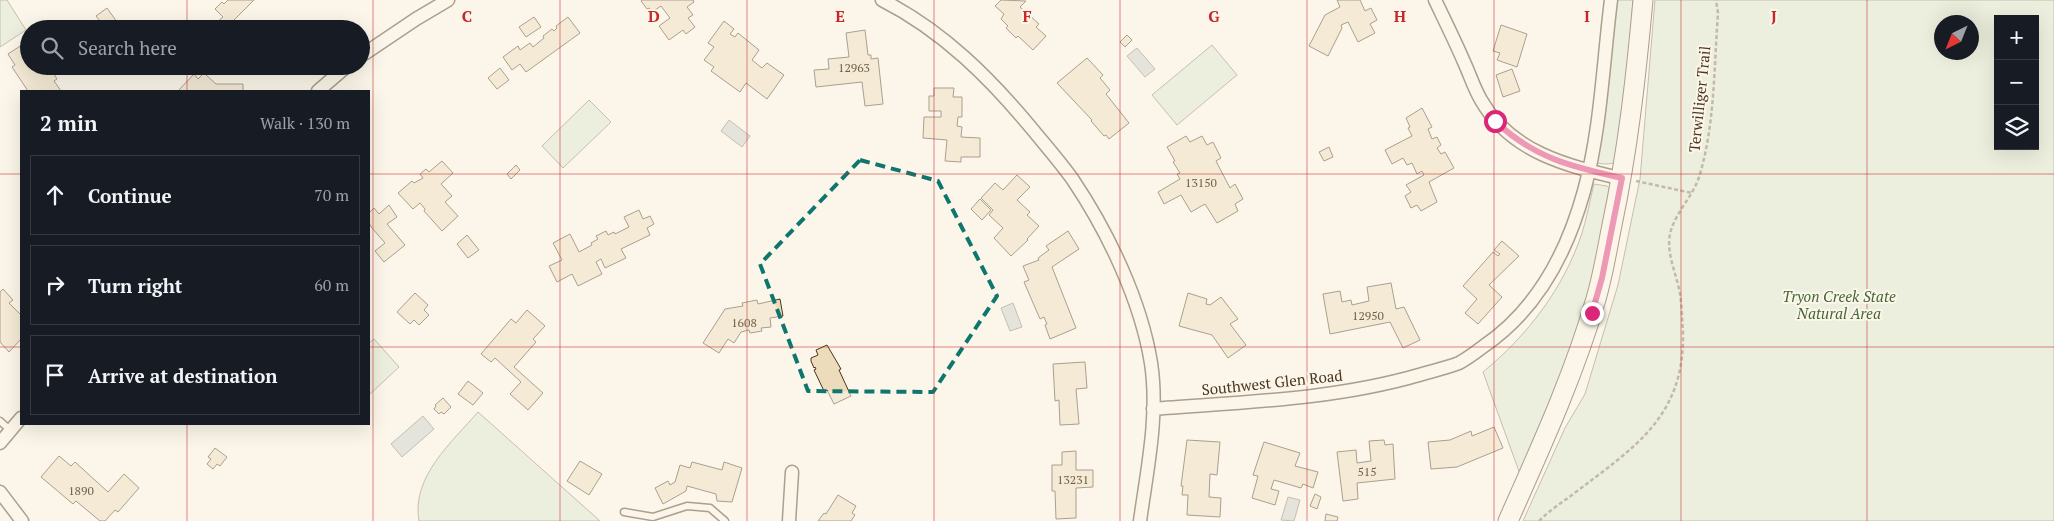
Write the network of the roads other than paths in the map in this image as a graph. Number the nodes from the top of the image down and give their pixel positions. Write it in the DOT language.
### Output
graph roads {
  1 [pos="448,0"];
  2 [pos="882,0"];
  3 [pos="1435,0"];
  4 [pos="1611,0"];
  5 [pos="1643,0"];
  6 [pos="370,50"];
  7 [pos="337,75"];
  8 [pos="319,90"];
  9 [pos="1588,171"];
  10 [pos="1622,178"];
  11 [pos="1153,409"];
  12 [pos="20,419"];
  13 [pos="0,421"];
  14 [pos="10,431"];
  15 [pos="0,443"];
  16 [pos="792,472"];
  17 [pos="0,492"];
  18 [pos="624,512"];
  19 [pos="22,521"];
  20 [pos="726,521"];
  21 [pos="789,521"];
  22 [pos="1140,521"];
  23 [pos="1508,521"];
  1 -- 6 [label="street"];
  2 -- 11 [label="street"];
  3 -- 9 [label="street"];
  4 -- 9 [label="street, Southwest Glen Road"];
  5 -- 10 [label="main road"];
  7 -- 8 [label="street"];
  9 -- 10 [label="street"];
  9 -- 11 [label="street, Southwest Glen Road"];
  10 -- 23 [label="main road"];
  11 -- 22 [label="street"];
  12 -- 14 [label="street"];
  13 -- 14 [label="lane"];
  14 -- 15 [label="street"];
  16 -- 21 [label="street"];
  17 -- 19 [label="street"];
  18 -- 20 [label="lane"];
}
